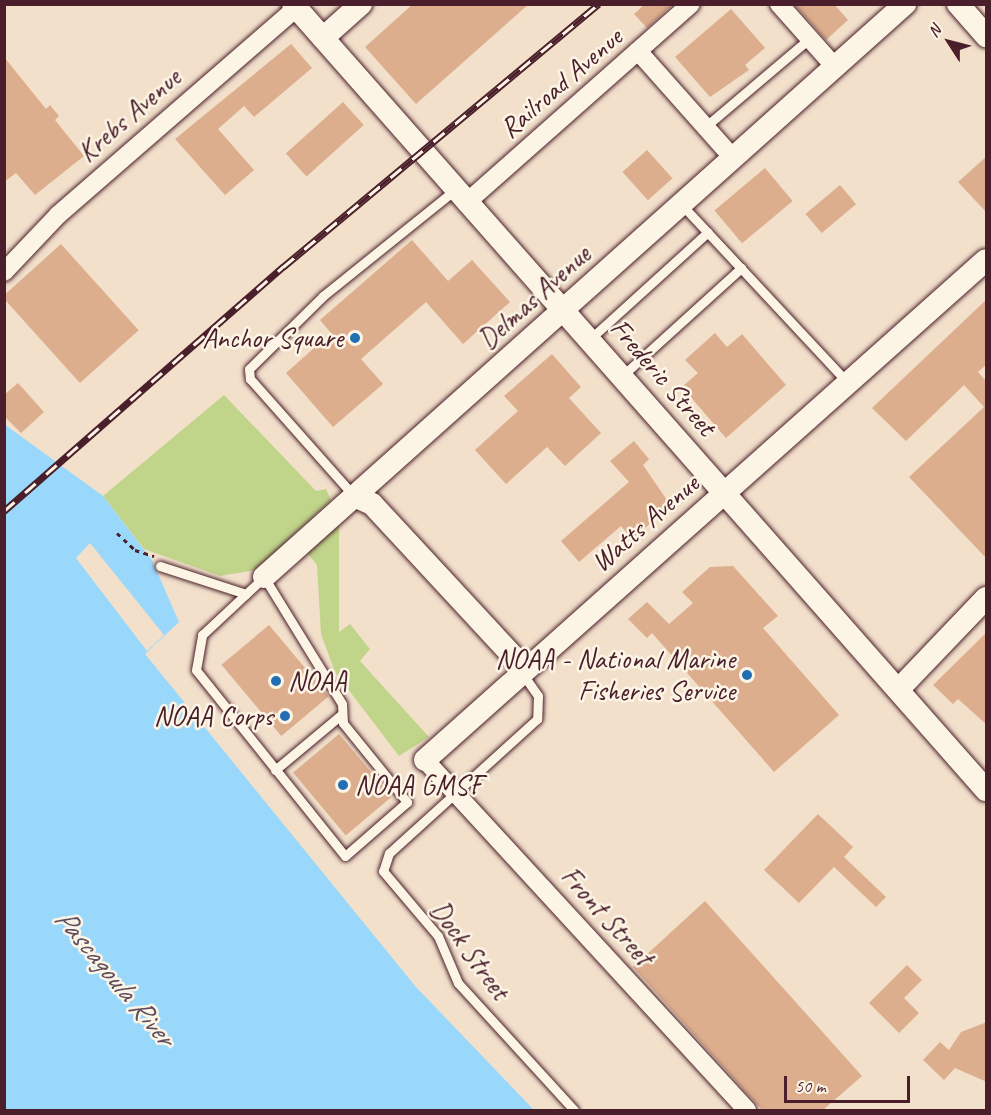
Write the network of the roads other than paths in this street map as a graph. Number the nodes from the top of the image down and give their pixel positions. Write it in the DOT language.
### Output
graph roads {
  1 [pos="361,4"];
  2 [pos="691,4"];
  3 [pos="779,4"];
  4 [pos="905,4"];
  5 [pos="958,4"];
  6 [pos="295,6"];
  7 [pos="987,36"];
  8 [pos="322,38"];
  9 [pos="810,38"];
  10 [pos="638,51"];
  11 [pos="835,67"];
  12 [pos="705,127"];
  13 [pos="733,158"];
  14 [pos="460,196"];
  15 [pos="682,205"];
  16 [pos="708,232"];
  17 [pos="987,260"];
  18 [pos="741,268"];
  19 [pos="4,272"];
  20 [pos="564,311"];
  21 [pos="590,339"];
  22 [pos="622,376"];
  23 [pos="848,383"];
  24 [pos="725,493"];
  25 [pos="354,496"];
  26 [pos="161,563"];
  27 [pos="264,577"];
  28 [pos="246,594"];
  29 [pos="987,598"];
  30 [pos="523,670"];
  31 [pos="899,689"];
  32 [pos="342,714"];
  33 [pos="425,760"];
  34 [pos="275,770"];
  35 [pos="987,790"];
  36 [pos="458,791"];
  37 [pos="574,1110"];
  38 [pos="747,1110"];
  1 -- 8 [label="street"];
  2 -- 10 [label="street, Railroad Avenue"];
  3 -- 9 [label="street"];
  4 -- 11 [label="street, Delmas Avenue"];
  5 -- 7 [label="street"];
  6 -- 8 [label="street, Frederic Street"];
  6 -- 19 [label="street, Krebs Avenue"];
  8 -- 14 [label="street, Frederic Street"];
  9 -- 11 [label="street"];
  9 -- 12 [label="lane"];
  10 -- 12 [label="street"];
  10 -- 14 [label="street, Railroad Avenue"];
  11 -- 13 [label="street, Delmas Avenue"];
  12 -- 13 [label="street"];
  13 -- 15 [label="street, Delmas Avenue"];
  14 -- 20 [label="street, Frederic Street"];
  14 -- 25 [label="lane"];
  15 -- 16 [label="lane"];
  15 -- 20 [label="street, Delmas Avenue"];
  16 -- 18 [label="lane"];
  16 -- 21 [label="lane"];
  17 -- 23 [label="street, Watts Avenue"];
  18 -- 22 [label="lane"];
  18 -- 23 [label="lane"];
  20 -- 21 [label="street, Frederic Street"];
  20 -- 25 [label="street, Delmas Avenue"];
  21 -- 22 [label="street, Frederic Street"];
  22 -- 24 [label="street, Frederic Street"];
  23 -- 24 [label="street, Watts Avenue"];
  24 -- 30 [label="street, Watts Avenue"];
  24 -- 31 [label="street, Frederic Street"];
  25 -- 27 [label="street, Delmas Avenue"];
  25 -- 30 [label="street"];
  26 -- 28 [label="lane"];
  27 -- 28 [label="lane, Delmas Avenue"];
  27 -- 32 [label="lane"];
  28 -- 34 [label="lane, Delmas Avenue"];
  29 -- 31 [label="street"];
  30 -- 33 [label="street, Watts Avenue"];
  30 -- 36 [label="lane"];
  31 -- 35 [label="street, Frederic Street"];
  32 -- 34 [label="lane"];
  32 -- 34 [label="lane"];
  33 -- 36 [label="street, Front Street"];
  36 -- 37 [label="lane, Dock Street"];
  36 -- 38 [label="street, Front Street"];
}
